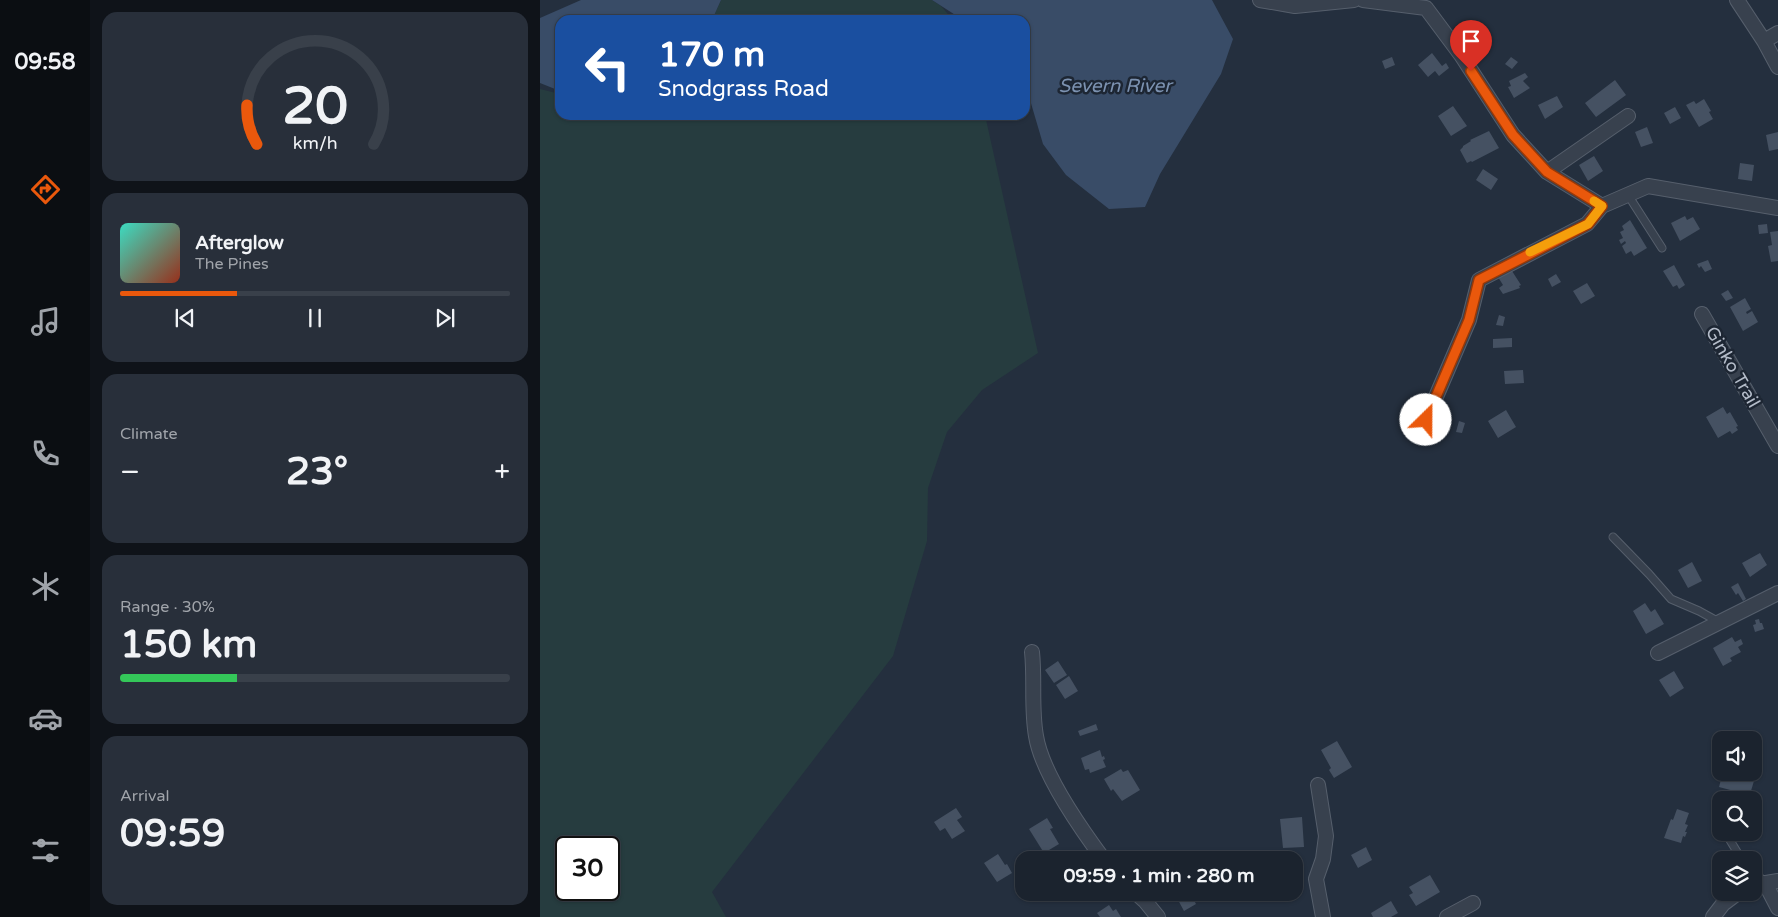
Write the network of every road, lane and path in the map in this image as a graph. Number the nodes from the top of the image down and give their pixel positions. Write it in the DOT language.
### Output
graph roads {
  1 [pos="1260,0"];
  2 [pos="1354,0"];
  3 [pos="1363,0"];
  4 [pos="1738,0"];
  5 [pos="1778,33"];
  6 [pos="1764,41"];
  7 [pos="1778,67"];
  8 [pos="1628,116"];
  9 [pos="1547,172"];
  10 [pos="1628,195"];
  11 [pos="1602,206"];
  12 [pos="1778,208"];
  13 [pos="1662,248"];
  14 [pos="1702,314"];
  15 [pos="1426,420"];
  16 [pos="1778,446"];
  17 [pos="1613,537"];
  18 [pos="1778,593"];
  19 [pos="1719,622"];
  20 [pos="1032,652"];
  21 [pos="1658,653"];
  22 [pos="1318,785"];
  23 [pos="1098,851"];
  24 [pos="1766,883"];
  25 [pos="1145,901"];
  26 [pos="1727,901"];
  27 [pos="1473,903"];
  28 [pos="1778,908"];
  29 [pos="1158,917"];
  30 [pos="1323,917"];
  31 [pos="1447,917"];
  32 [pos="1713,917"];
  1 -- 2 [label="street"];
  3 -- 9 [label="street"];
  4 -- 6 [label="street"];
  5 -- 6 [label="street"];
  6 -- 7 [label="street"];
  8 -- 9 [label="street"];
  9 -- 11 [label="street"];
  10 -- 11 [label="street"];
  10 -- 12 [label="street"];
  10 -- 13 [label="lane"];
  11 -- 15 [label="street"];
  14 -- 16 [label="street, Ginko Trail"];
  17 -- 19 [label="lane"];
  18 -- 19 [label="street"];
  19 -- 21 [label="street"];
  20 -- 23 [label="street"];
  22 -- 30 [label="street"];
  24 -- 28 [label="street"];
  25 -- 29 [label="street"];
  26 -- 32 [label="street"];
  27 -- 31 [label="street"];
}
